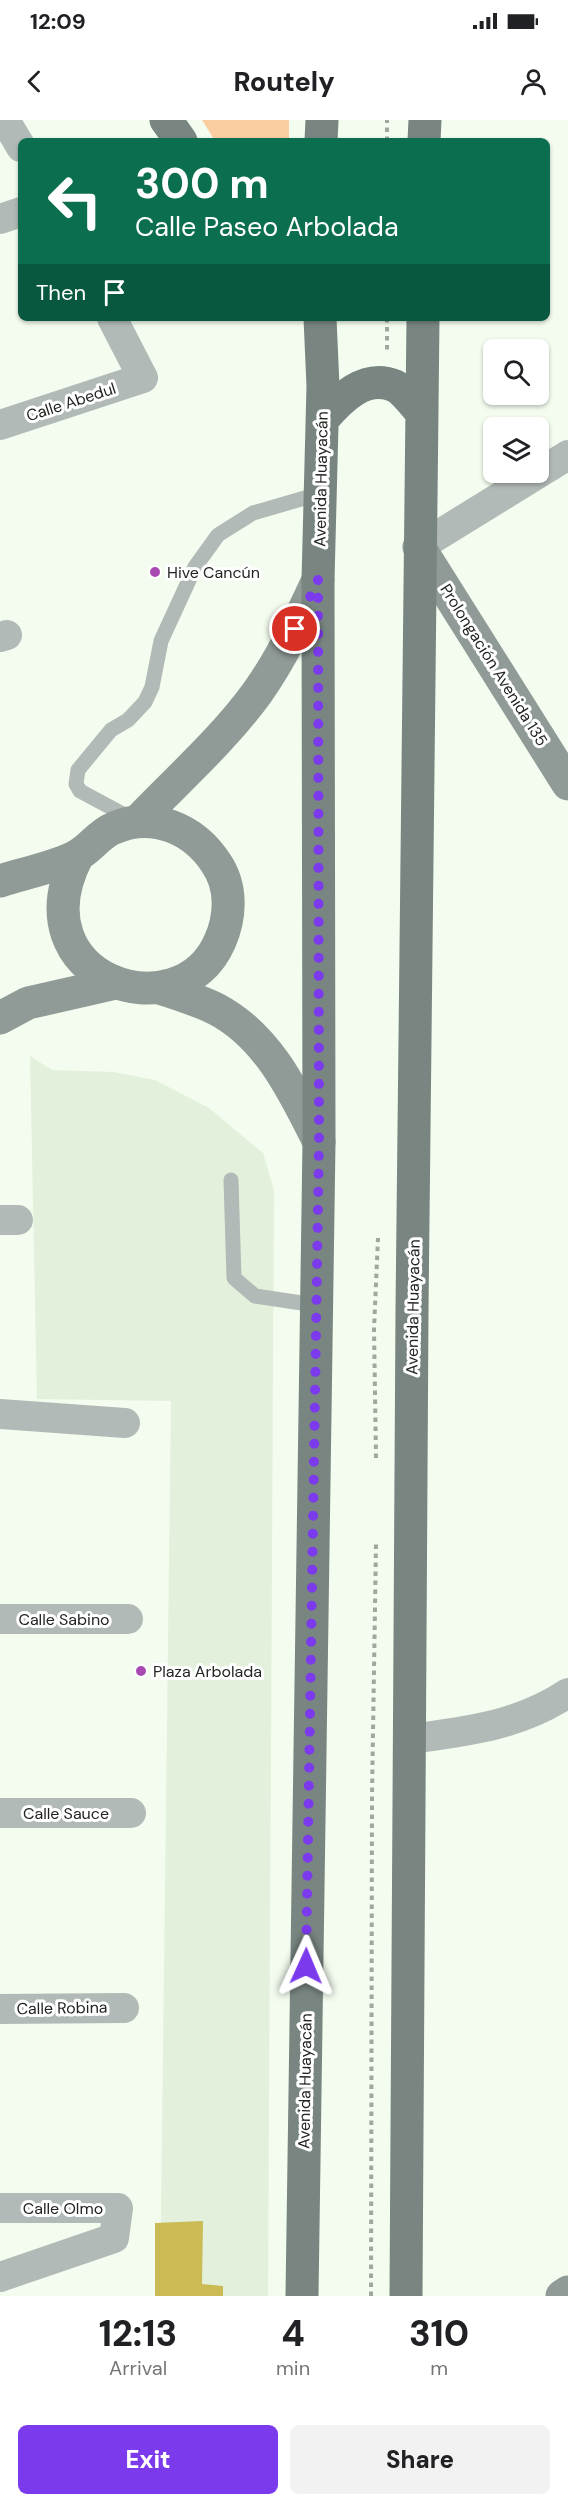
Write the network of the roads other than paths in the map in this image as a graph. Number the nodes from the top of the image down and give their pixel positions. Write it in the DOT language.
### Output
graph roads {
  1 [pos="5,120"];
  2 [pos="166,120"];
  3 [pos="322,120"];
  4 [pos="424,120"];
  5 [pos="179,138"];
  6 [pos="321,138"];
  7 [pos="424,138"];
  8 [pos="18,142"];
  9 [pos="18,213"];
  10 [pos="0,219"];
  11 [pos="114,321"];
  12 [pos="423,321"];
  13 [pos="314,326"];
  14 [pos="422,413"];
  15 [pos="323,419"];
  16 [pos="0,425"];
  17 [pos="568,455"];
  18 [pos="322,493"];
  19 [pos="419,546"];
  20 [pos="318,580"];
  21 [pos="568,784"];
  22 [pos="137,822"];
  23 [pos="78,855"];
  24 [pos="0,881"];
  25 [pos="116,983"];
  26 [pos="159,988"];
  27 [pos="0,1018"];
  28 [pos="319,1142"];
  29 [pos="231,1180"];
  30 [pos="315,1305"];
  31 [pos="0,1414"];
  32 [pos="124,1423"];
  33 [pos="0,1619"];
  34 [pos="128,1619"];
  35 [pos="568,1693"];
  36 [pos="411,1739"];
  37 [pos="0,1813"];
  38 [pos="131,1813"];
  39 [pos="124,2008"];
  40 [pos="0,2009"];
  41 [pos="0,2208"];
  42 [pos="0,2277"];
  43 [pos="568,2292"];
  44 [pos="302,2296"];
  45 [pos="406,2296"];
  46 [pos="562,2296"];
  1 -- 8 [label="street"];
  2 -- 5 [label="main road"];
  3 -- 6 [label="main road"];
  4 -- 7 [label="main road"];
  9 -- 10 [label="street"];
  11 -- 16 [label="street, Calle Abedul"];
  12 -- 14 [label="main road, Avenida Huayacán"];
  13 -- 15 [label="main road, Avenida Huayacán"];
  14 -- 15 [label="main road"];
  14 -- 19 [label="main road, Avenida Huayacán"];
  15 -- 18 [label="main road, Avenida Huayacán"];
  17 -- 19 [label="street"];
  18 -- 20 [label="main road, Avenida Huayacán"];
  18 -- 22 [label="lane"];
  19 -- 21 [label="street, Prolongación Avenida 135"];
  19 -- 36 [label="main road, Avenida Huayacán"];
  20 -- 22 [label="street"];
  20 -- 28 [label="main road, Avenida Huayacán"];
  22 -- 23 [label="street"];
  22 -- 26 [label="street"];
  23 -- 24 [label="street"];
  23 -- 25 [label="street"];
  25 -- 26 [label="street"];
  25 -- 27 [label="street"];
  26 -- 28 [label="street"];
  28 -- 30 [label="main road, Avenida Huayacán"];
  29 -- 30 [label="lane"];
  30 -- 44 [label="main road, Avenida Huayacán"];
  31 -- 32 [label="street"];
  33 -- 34 [label="street, Calle Sabino"];
  35 -- 36 [label="street"];
  36 -- 45 [label="main road, Avenida Huayacán"];
  37 -- 38 [label="street, Calle Sauce"];
  39 -- 40 [label="street, Calle Robina"];
  41 -- 42 [label="street, Calle Olmo"];
  43 -- 46 [label="street"];
}
